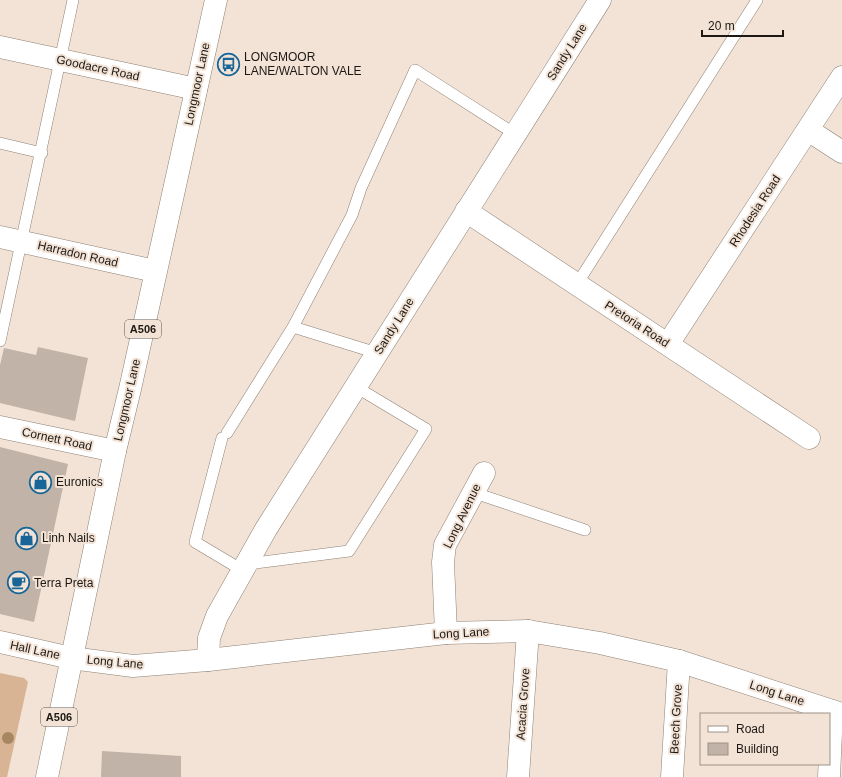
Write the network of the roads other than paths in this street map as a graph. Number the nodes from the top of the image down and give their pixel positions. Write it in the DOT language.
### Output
graph roads {
  1 [pos="73,0"];
  2 [pos="216,0"];
  3 [pos="600,0"];
  4 [pos="757,0"];
  5 [pos="0,47"];
  6 [pos="61,60"];
  7 [pos="842,77"];
  8 [pos="196,89"];
  9 [pos="808,130"];
  10 [pos="515,134"];
  11 [pos="0,143"];
  12 [pos="42,152"];
  13 [pos="842,152"];
  14 [pos="466,211"];
  15 [pos="0,237"];
  16 [pos="22,241"];
  17 [pos="155,271"];
  18 [pos="578,284"];
  19 [pos="293,327"];
  20 [pos="1,335"];
  21 [pos="668,344"];
  22 [pos="377,353"];
  23 [pos="356,387"];
  24 [pos="0,427"];
  25 [pos="808,438"];
  26 [pos="115,451"];
  27 [pos="484,473"];
  28 [pos="472,492"];
  29 [pos="585,530"];
  30 [pos="244,567"];
  31 [pos="528,631"];
  32 [pos="446,633"];
  33 [pos="0,642"];
  34 [pos="71,658"];
  35 [pos="208,660"];
  36 [pos="679,661"];
  37 [pos="837,712"];
  38 [pos="46,777"];
  39 [pos="518,777"];
  40 [pos="672,777"];
  41 [pos="829,777"];
  1 -- 6 [label="lane"];
  2 -- 8 [label="street, Longmoor Lane / A506"];
  3 -- 10 [label="street, Sandy Lane"];
  4 -- 18 [label="lane"];
  5 -- 6 [label="street, Goodacre Road"];
  6 -- 8 [label="street, Goodacre Road"];
  6 -- 12 [label="lane"];
  7 -- 9 [label="street, Rhodesia Road"];
  8 -- 17 [label="street, Longmoor Lane / A506"];
  9 -- 13 [label="street"];
  9 -- 21 [label="street, Rhodesia Road"];
  10 -- 14 [label="street, Sandy Lane"];
  10 -- 19 [label="lane"];
  11 -- 12 [label="lane"];
  12 -- 16 [label="lane"];
  14 -- 18 [label="street, Pretoria Road"];
  14 -- 22 [label="street, Sandy Lane"];
  15 -- 16 [label="street, Harradon Road"];
  16 -- 17 [label="street, Harradon Road"];
  16 -- 20 [label="lane"];
  17 -- 26 [label="street, Longmoor Lane / A506"];
  18 -- 21 [label="street, Pretoria Road"];
  19 -- 22 [label="lane"];
  19 -- 30 [label="lane"];
  21 -- 25 [label="street, Pretoria Road"];
  22 -- 23 [label="street, Sandy Lane"];
  23 -- 30 [label="street, Sandy Lane"];
  23 -- 30 [label="lane"];
  24 -- 26 [label="street, Cornett Road"];
  26 -- 34 [label="street, Longmoor Lane / A506"];
  27 -- 28 [label="street, Long Avenue"];
  28 -- 29 [label="lane"];
  28 -- 32 [label="street, Long Avenue"];
  30 -- 35 [label="street, Sandy Lane"];
  31 -- 32 [label="street, Long Lane"];
  31 -- 36 [label="street, Long Lane"];
  31 -- 39 [label="street, Acacia Grove"];
  32 -- 35 [label="street, Long Lane"];
  33 -- 34 [label="street, Hall Lane"];
  34 -- 35 [label="street, Long Lane"];
  34 -- 38 [label="street, Longmoor Lane / A506"];
  36 -- 37 [label="street, Long Lane"];
  36 -- 40 [label="street, Beech Grove"];
  37 -- 41 [label="street"];
}
